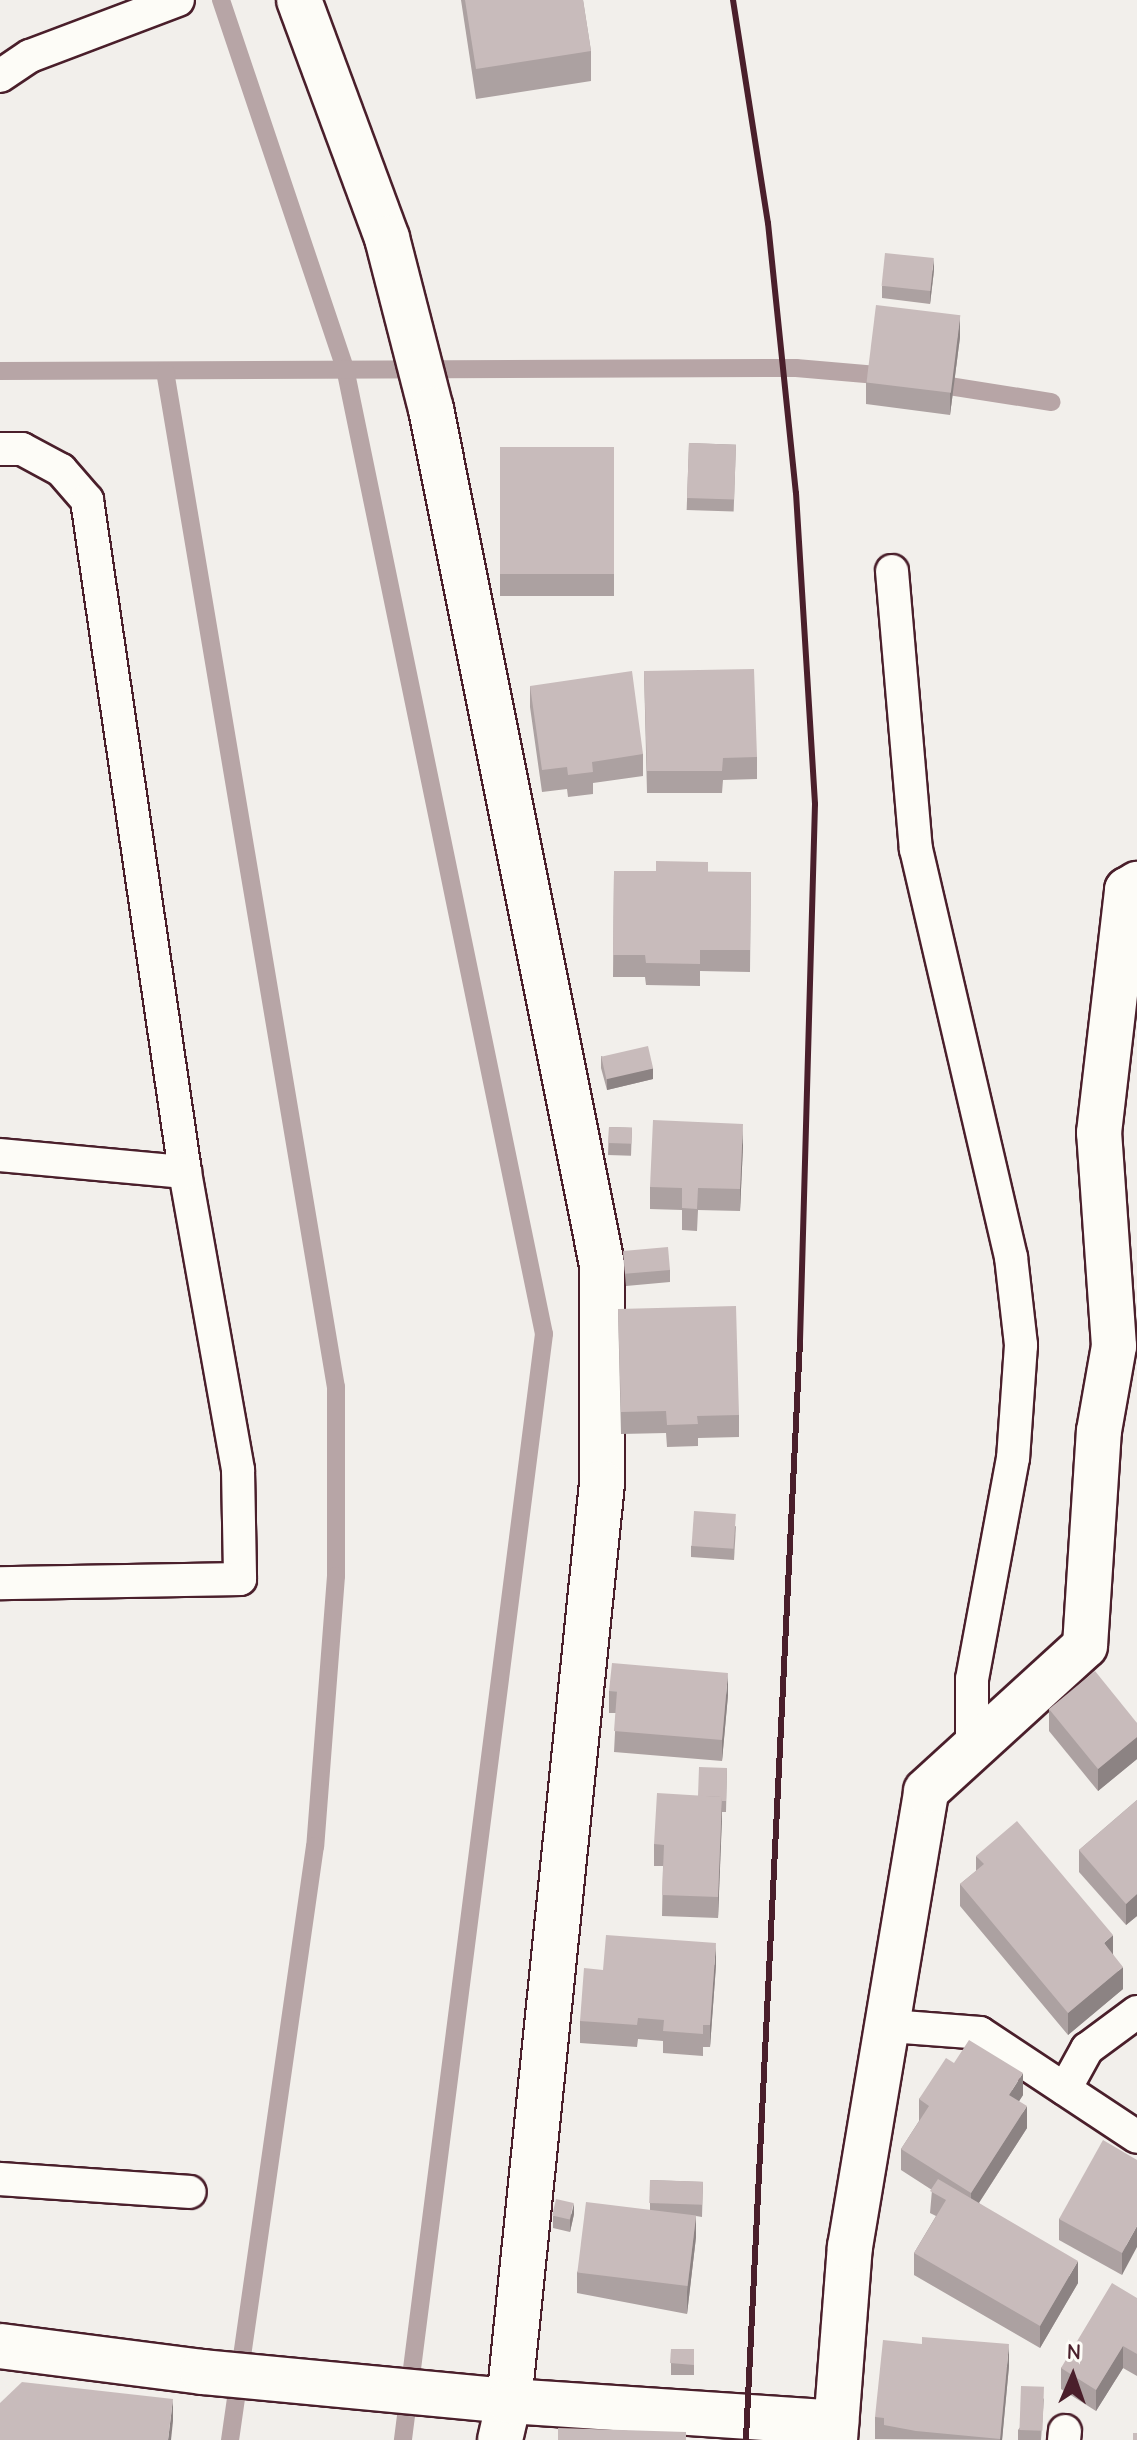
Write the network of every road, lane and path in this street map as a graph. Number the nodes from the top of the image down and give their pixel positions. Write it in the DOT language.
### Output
graph roads {
  1 [pos="178,0"];
  2 [pos="299,0"];
  3 [pos="0,76"];
  4 [pos="0,449"];
  5 [pos="892,571"];
  6 [pos="1137,884"];
  7 [pos="0,1155"];
  8 [pos="185,1172"];
  9 [pos="0,1583"];
  10 [pos="972,1748"];
  11 [pos="1137,2012"];
  12 [pos="890,2026"];
  13 [pos="1065,2089"];
  14 [pos="1137,2137"];
  15 [pos="0,2179"];
  16 [pos="190,2192"];
  17 [pos="0,2346"];
  18 [pos="504,2421"];
  19 [pos="836,2432"];
  1 -- 3 [label="lane"];
  2 -- 18 [label="street"];
  4 -- 8 [label="lane"];
  5 -- 10 [label="lane"];
  6 -- 10 [label="street"];
  7 -- 8 [label="lane"];
  8 -- 9 [label="lane"];
  10 -- 12 [label="street"];
  11 -- 13 [label="lane"];
  12 -- 13 [label="lane"];
  12 -- 19 [label="street"];
  13 -- 14 [label="lane"];
  15 -- 16 [label="lane"];
  17 -- 18 [label="street"];
  18 -- 19 [label="street"];
}
